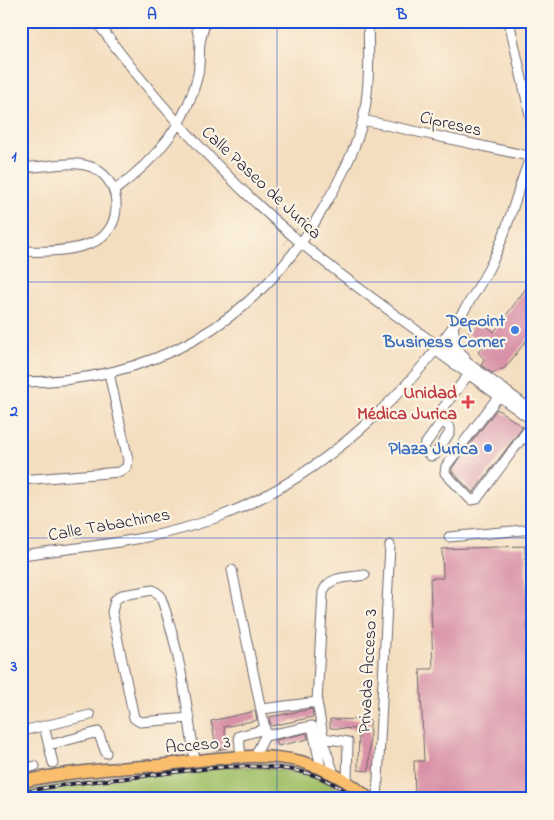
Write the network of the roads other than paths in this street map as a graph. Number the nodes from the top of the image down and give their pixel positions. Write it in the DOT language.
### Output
graph roads {
  1 [pos="96,21"];
  2 [pos="198,21"];
  3 [pos="206,21"];
  4 [pos="368,21"];
  5 [pos="509,21"];
  6 [pos="200,42"];
  7 [pos="363,120"];
  8 [pos="178,125"];
  9 [pos="533,128"];
  10 [pos="532,155"];
  11 [pos="21,167"];
  12 [pos="115,190"];
  13 [pos="302,244"];
  14 [pos="21,251"];
  15 [pos="453,324"];
  16 [pos="436,345"];
  17 [pos="478,371"];
  18 [pos="109,373"];
  19 [pos="468,375"];
  20 [pos="21,382"];
  21 [pos="501,392"];
  22 [pos="533,411"];
  23 [pos="442,421"];
  24 [pos="533,422"];
  25 [pos="523,437"];
  26 [pos="533,444"];
  27 [pos="21,480"];
  28 [pos="533,529"];
  29 [pos="449,537"];
  30 [pos="390,545"];
  31 [pos="21,555"];
  32 [pos="232,570"];
  33 [pos="365,575"];
  34 [pos="318,702"];
  35 [pos="262,709"];
  36 [pos="90,715"];
  37 [pos="190,718"];
  38 [pos="44,726"];
  39 [pos="21,731"];
  40 [pos="265,733"];
  41 [pos="324,738"];
  42 [pos="49,745"];
  43 [pos="106,753"];
  44 [pos="255,756"];
  45 [pos="241,758"];
  46 [pos="195,761"];
  47 [pos="53,763"];
  48 [pos="35,766"];
  49 [pos="321,768"];
  50 [pos="21,770"];
  51 [pos="334,774"];
  52 [pos="347,781"];
  53 [pos="21,782"];
  54 [pos="369,799"];
  55 [pos="377,799"];
  1 -- 8 [label="street, Calle Paseo de Jurica"];
  2 -- 6 [label="street"];
  3 -- 6 [label="street"];
  4 -- 7 [label="street"];
  5 -- 9 [label="street"];
  6 -- 8 [label="street"];
  7 -- 10 [label="street, Cipreses"];
  7 -- 13 [label="street"];
  8 -- 12 [label="street"];
  8 -- 13 [label="street, Calle Paseo de Jurica"];
  10 -- 15 [label="street, Calle Tabachines"];
  11 -- 12 [label="street"];
  12 -- 14 [label="street"];
  13 -- 16 [label="street, Calle Paseo de Jurica"];
  13 -- 18 [label="street"];
  15 -- 16 [label="street, Calle Tabachines"];
  15 -- 17 [label="street"];
  16 -- 17 [label="street, Calle Paseo de Jurica"];
  16 -- 19 [label="street, Calle Paseo de Jurica"];
  16 -- 31 [label="street, Calle Tabachines"];
  17 -- 21 [label="street, Calle Paseo de Jurica"];
  18 -- 20 [label="street"];
  18 -- 27 [label="street"];
  19 -- 21 [label="street, Calle Paseo de Jurica"];
  19 -- 23 [label="street"];
  21 -- 22 [label="street, Calle Paseo de Jurica"];
  21 -- 24 [label="street, Calle Paseo de Jurica"];
  21 -- 25 [label="street"];
  24 -- 25 [label="street"];
  25 -- 26 [label="street"];
  28 -- 29 [label="street"];
  30 -- 55 [label="street, Privada Acceso 3"];
  32 -- 35 [label="street"];
  33 -- 34 [label="street"];
  34 -- 35 [label="street"];
  34 -- 41 [label="street"];
  35 -- 40 [label="street"];
  36 -- 38 [label="street"];
  37 -- 37 [label="street"];
  37 -- 46 [label="street"];
  38 -- 39 [label="street"];
  38 -- 42 [label="street"];
  40 -- 44 [label="street"];
  40 -- 45 [label="street"];
  40 -- 49 [label="street"];
  41 -- 51 [label="street"];
  41 -- 52 [label="street"];
  42 -- 43 [label="street"];
  42 -- 47 [label="street"];
  44 -- 45 [label="main road, Acceso 3"];
  44 -- 49 [label="main road, Acceso 3"];
  45 -- 46 [label="main road, Acceso 3"];
  46 -- 53 [label="main road, Acceso 3"];
  48 -- 50 [label="street"];
  49 -- 51 [label="main road, Acceso 3"];
  51 -- 52 [label="main road, Acceso 3"];
  52 -- 54 [label="main road, Acceso 3"];
}
